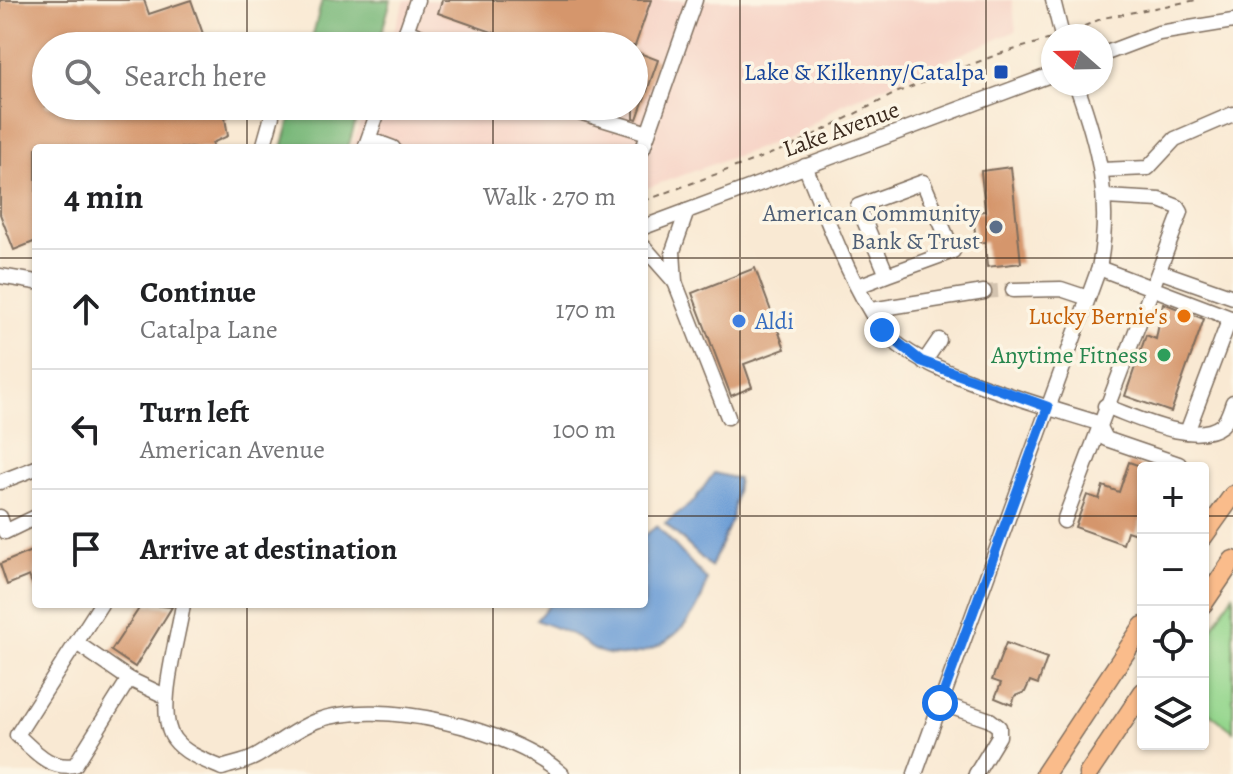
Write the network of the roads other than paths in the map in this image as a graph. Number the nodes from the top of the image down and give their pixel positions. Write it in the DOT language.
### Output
graph roads {
  1 [pos="417,0"];
  2 [pos="695,0"];
  3 [pos="1053,0"];
  4 [pos="1233,21"];
  5 [pos="1059,24"];
  6 [pos="406,32"];
  7 [pos="1113,50"];
  8 [pos="1041,78"];
  9 [pos="1080,96"];
  10 [pos="1233,114"];
  11 [pos="271,120"];
  12 [pos="375,120"];
  13 [pos="594,120"];
  14 [pos="646,141"];
  15 [pos="264,144"];
  16 [pos="367,144"];
  17 [pos="805,166"];
  18 [pos="1101,170"];
  19 [pos="1105,197"];
  20 [pos="687,211"];
  21 [pos="648,226"];
  22 [pos="648,252"];
  23 [pos="1099,268"];
  24 [pos="1159,271"];
  25 [pos="887,275"];
  26 [pos="0,276"];
  27 [pos="32,281"];
  28 [pos="675,282"];
  29 [pos="858,286"];
  30 [pos="1152,288"];
  31 [pos="1013,290"];
  32 [pos="984,292"];
  33 [pos="1233,297"];
  34 [pos="1088,298"];
  35 [pos="871,310"];
  36 [pos="1231,318"];
  37 [pos="939,340"];
  38 [pos="924,362"];
  39 [pos="1233,402"];
  40 [pos="1105,406"];
  41 [pos="1048,407"];
  42 [pos="728,417"];
  43 [pos="1098,423"];
  44 [pos="1187,432"];
  45 [pos="1173,462"];
  46 [pos="32,470"];
  47 [pos="0,482"];
  48 [pos="1233,495"];
  49 [pos="0,517"];
  50 [pos="32,519"];
  51 [pos="1064,521"];
  52 [pos="1205,534"];
  53 [pos="1233,560"];
  54 [pos="1209,595"];
  55 [pos="99,608"];
  56 [pos="182,608"];
  57 [pos="1137,635"];
  58 [pos="78,644"];
  59 [pos="129,679"];
  60 [pos="165,696"];
  61 [pos="1137,701"];
  62 [pos="940,703"];
  63 [pos="562,774"];
  64 [pos="915,774"];
  65 [pos="976,774"];
  66 [pos="1045,774"];
  67 [pos="1088,774"];
  1 -- 6 [label="street"];
  2 -- 14 [label="street"];
  3 -- 5 [label="street"];
  4 -- 7 [label="street"];
  8 -- 17 [label="street, Lake Avenue"];
  9 -- 18 [label="street"];
  10 -- 18 [label="street"];
  11 -- 15 [label="street"];
  12 -- 16 [label="street"];
  13 -- 14 [label="street"];
  17 -- 20 [label="street, Lake Avenue"];
  17 -- 29 [label="street"];
  18 -- 19 [label="street"];
  19 -- 23 [label="street"];
  19 -- 24 [label="street"];
  20 -- 21 [label="street, Lake Avenue"];
  20 -- 28 [label="street"];
  22 -- 28 [label="street"];
  23 -- 30 [label="street"];
  23 -- 34 [label="street"];
  24 -- 30 [label="street"];
  24 -- 33 [label="street"];
  25 -- 25 [label="street"];
  25 -- 29 [label="street"];
  26 -- 27 [label="street"];
  28 -- 42 [label="street"];
  29 -- 35 [label="street"];
  30 -- 36 [label="street"];
  30 -- 40 [label="street"];
  31 -- 34 [label="street"];
  32 -- 35 [label="street"];
  34 -- 41 [label="street"];
  35 -- 38 [label="street"];
  36 -- 44 [label="street"];
  37 -- 38 [label="street"];
  38 -- 41 [label="street"];
  39 -- 44 [label="street"];
  40 -- 43 [label="street"];
  40 -- 44 [label="street"];
  41 -- 43 [label="street"];
  41 -- 62 [label="street"];
  43 -- 45 [label="street"];
  43 -- 51 [label="street"];
  46 -- 47 [label="street"];
  48 -- 52 [label="main road"];
  49 -- 50 [label="street"];
  53 -- 54 [label="main road"];
  55 -- 58 [label="street"];
  56 -- 60 [label="street"];
  57 -- 66 [label="main road"];
  58 -- 59 [label="street"];
  58 -- 59 [label="street"];
  59 -- 60 [label="street"];
  60 -- 63 [label="street"];
  61 -- 67 [label="main road"];
  62 -- 64 [label="street"];
  62 -- 65 [label="street"];
}
